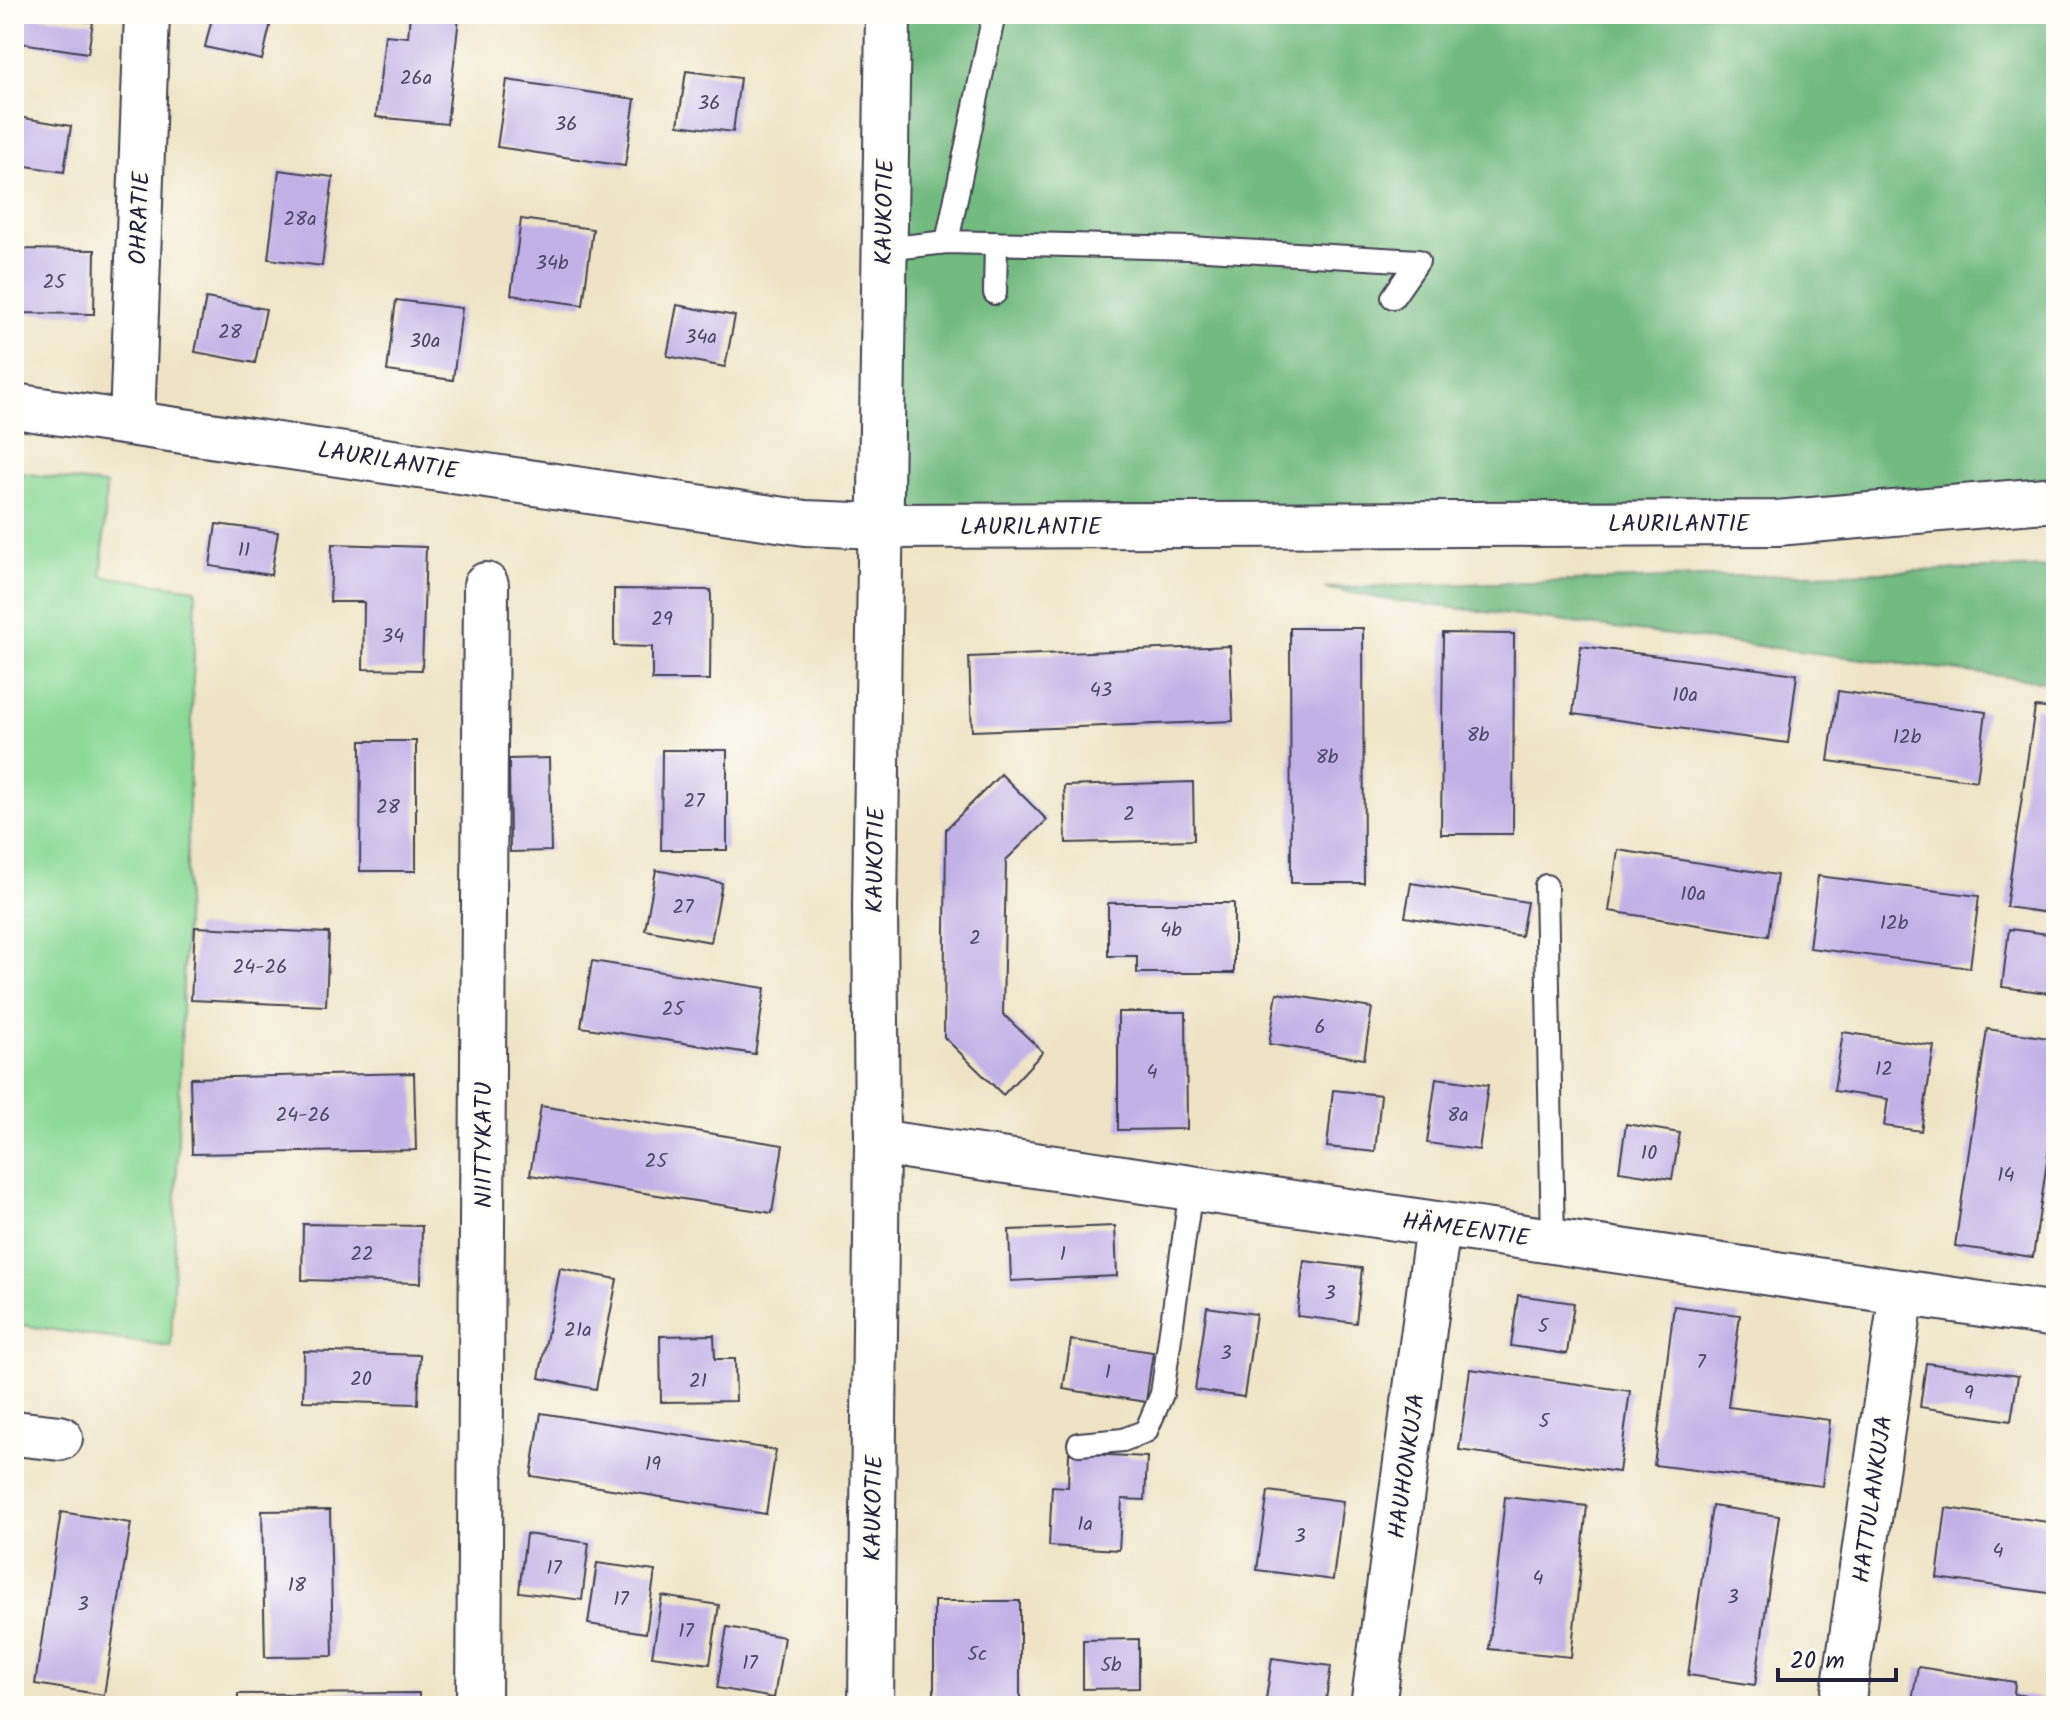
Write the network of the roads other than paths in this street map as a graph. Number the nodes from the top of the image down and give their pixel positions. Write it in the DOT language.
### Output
graph roads {
  1 [pos="147,14"];
  2 [pos="888,14"];
  3 [pos="994,14"];
  4 [pos="947,242"];
  5 [pos="996,243"];
  6 [pos="884,249"];
  7 [pos="995,293"];
  8 [pos="1393,297"];
  9 [pos="14,406"];
  10 [pos="132,422"];
  11 [pos="2056,499"];
  12 [pos="880,526"];
  13 [pos="486,585"];
  14 [pos="1546,886"];
  15 [pos="877,1142"];
  16 [pos="1191,1189"];
  17 [pos="1438,1226"];
  18 [pos="1553,1241"];
  19 [pos="1902,1292"];
  20 [pos="2056,1315"];
  21 [pos="14,1433"];
  22 [pos="60,1438"];
  23 [pos="1079,1444"];
  24 [pos="479,1706"];
  25 [pos="871,1706"];
  26 [pos="1373,1706"];
  27 [pos="1842,1706"];
  1 -- 10 [label="street, OHRATIE"];
  2 -- 6 [label="street, KAUKOTIE"];
  3 -- 4 [label="lane"];
  4 -- 5 [label="lane"];
  4 -- 6 [label="lane"];
  5 -- 7 [label="lane"];
  5 -- 8 [label="lane"];
  6 -- 12 [label="street, KAUKOTIE"];
  9 -- 10 [label="street, LAURILANTIE"];
  10 -- 12 [label="street, LAURILANTIE"];
  11 -- 12 [label="street, LAURILANTIE"];
  12 -- 15 [label="street, KAUKOTIE"];
  13 -- 24 [label="street, NIITTYKATU"];
  14 -- 18 [label="lane"];
  15 -- 16 [label="street, HÄMEENTIE"];
  15 -- 25 [label="street, KAUKOTIE"];
  16 -- 17 [label="street, HÄMEENTIE"];
  16 -- 23 [label="lane"];
  17 -- 18 [label="street, HÄMEENTIE"];
  17 -- 26 [label="street, HAUHONKUJA"];
  18 -- 19 [label="street, HÄMEENTIE"];
  19 -- 20 [label="street, HÄMEENTIE"];
  19 -- 27 [label="street, HATTULANKUJA"];
  21 -- 22 [label="street"];
}
